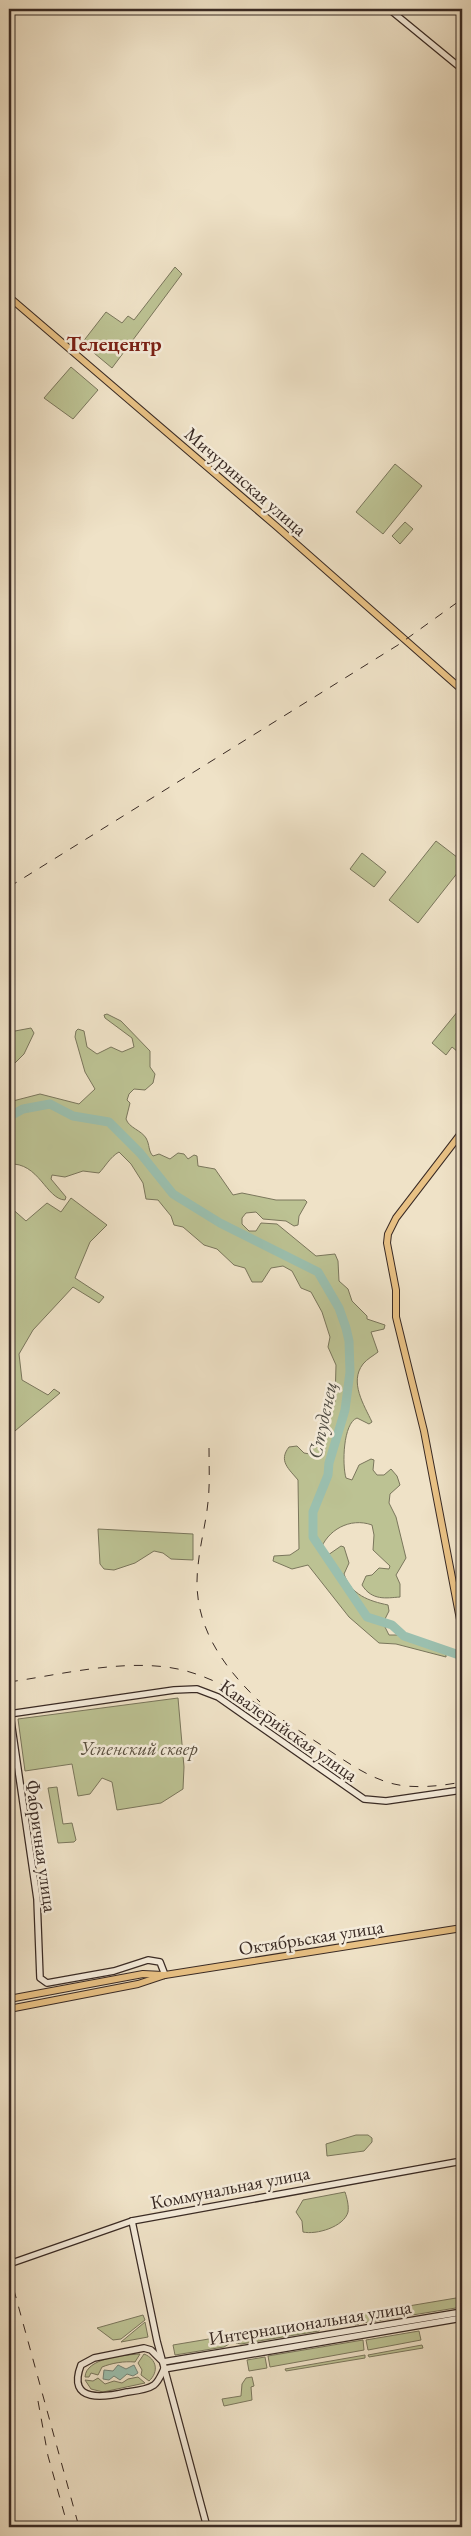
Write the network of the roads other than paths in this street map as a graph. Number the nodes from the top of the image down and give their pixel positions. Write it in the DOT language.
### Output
graph roads {
  1 [pos="390,9"];
  2 [pos="462,69"];
  3 [pos="9,297"];
  4 [pos="462,690"];
  5 [pos="462,1132"];
  6 [pos="460,1610"];
  7 [pos="462,1630"];
  8 [pos="9,1714"];
  9 [pos="462,1790"];
  10 [pos="462,1928"];
  11 [pos="165,1975"];
  12 [pos="9,1999"];
  13 [pos="9,2009"];
  14 [pos="462,2161"];
  15 [pos="132,2221"];
  16 [pos="9,2264"];
  17 [pos="462,2312"];
  18 [pos="462,2318"];
  19 [pos="157,2341"];
  20 [pos="144,2348"];
  21 [pos="163,2362"];
  22 [pos="164,2369"];
  23 [pos="154,2386"];
  24 [pos="170,2387"];
  25 [pos="207,2527"];
  1 -- 2 [label="street"];
  3 -- 4 [label="main road, Мичуринская улица"];
  5 -- 6 [label="main road"];
  6 -- 7 [label="main road"];
  8 -- 9 [label="street, Кавалерийская улица"];
  8 -- 11 [label="street, Фабричная улица"];
  10 -- 11 [label="main road, Октябрьская улица"];
  11 -- 12 [label="main road"];
  11 -- 13 [label="main road"];
  14 -- 15 [label="street, Коммунальная улица"];
  15 -- 16 [label="street, Коммунальная улица"];
  15 -- 19 [label="street"];
  17 -- 21 [label="street, Интернациональная улица"];
  18 -- 22 [label="street, Интернациональная улица"];
  19 -- 20 [label="street"];
  19 -- 21 [label="street"];
  20 -- 21 [label="street"];
  20 -- 23 [label="street"];
  21 -- 22 [label="street"];
  22 -- 23 [label="street"];
  22 -- 24 [label="street"];
  23 -- 24 [label="street"];
  24 -- 25 [label="street"];
}
